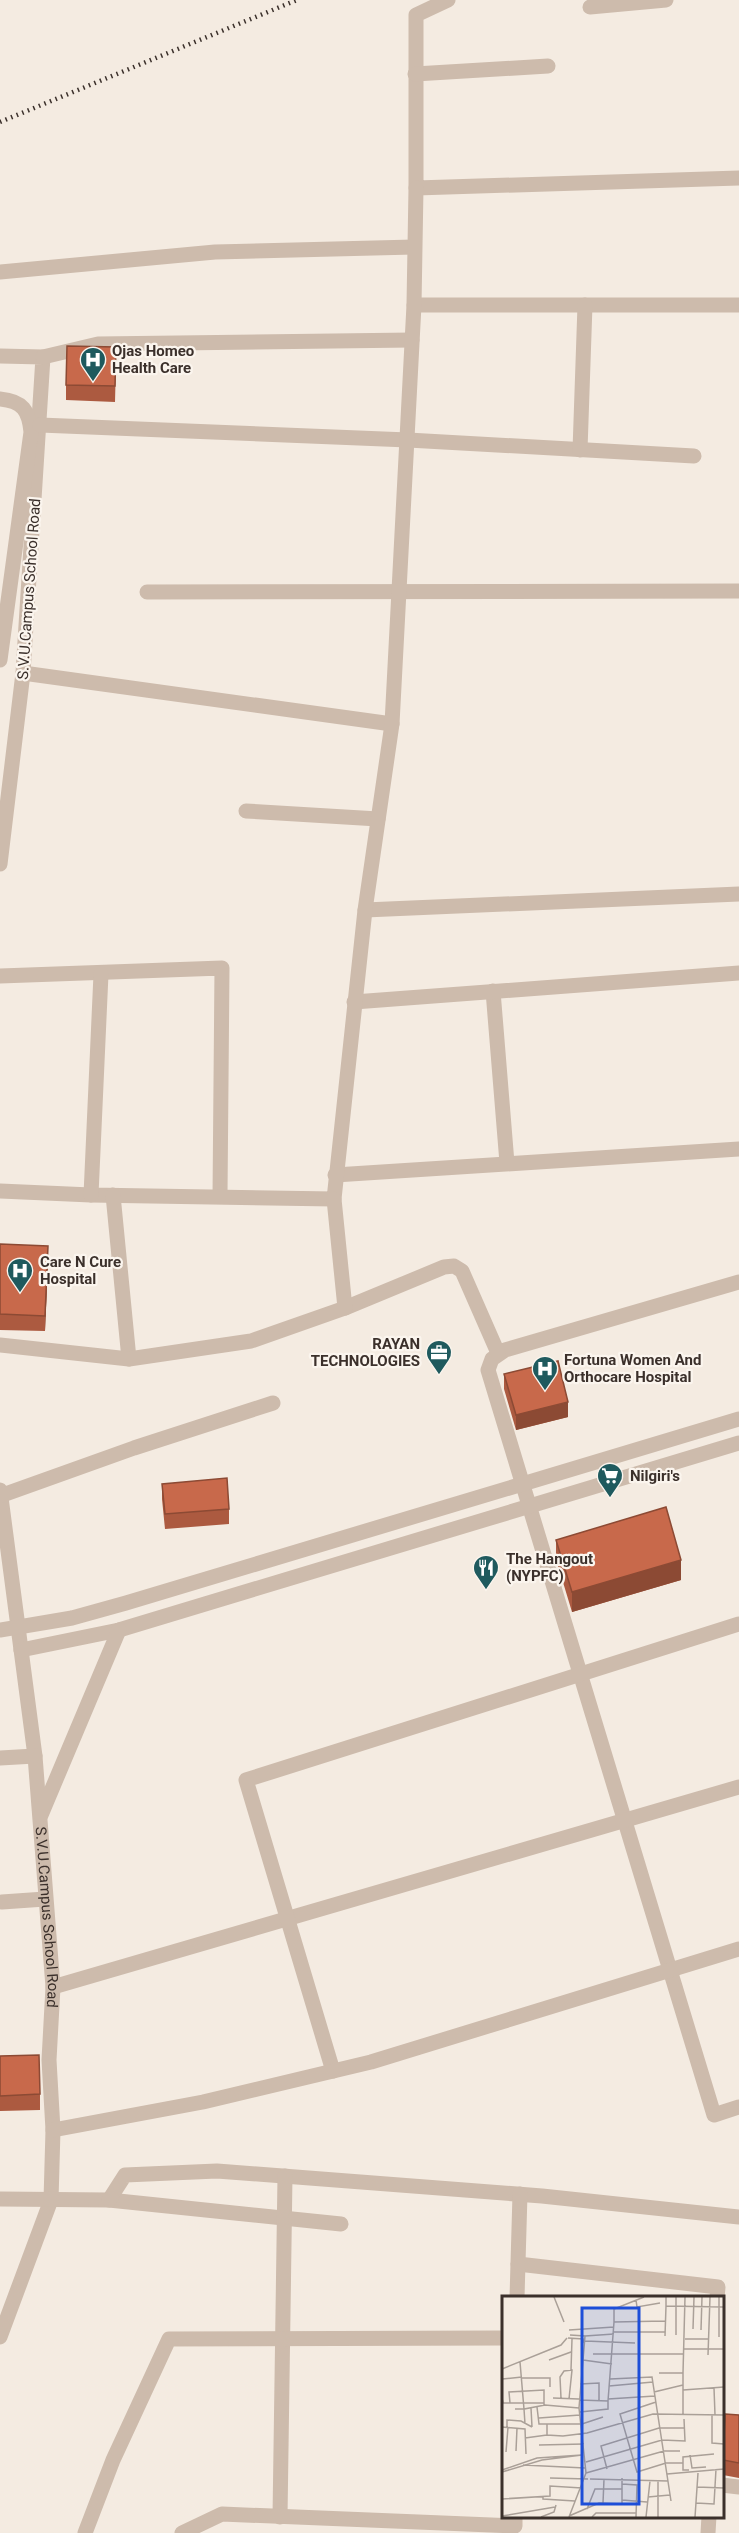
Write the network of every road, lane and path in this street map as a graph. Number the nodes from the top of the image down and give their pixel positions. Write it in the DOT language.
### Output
graph roads {
  1 [pos="448,0"];
  2 [pos="666,0"];
  3 [pos="590,7"];
  4 [pos="548,66"];
  5 [pos="415,74"];
  6 [pos="739,178"];
  7 [pos="416,188"];
  8 [pos="414,247"];
  9 [pos="0,272"];
  10 [pos="414,305"];
  11 [pos="585,305"];
  12 [pos="739,305"];
  13 [pos="412,340"];
  14 [pos="0,356"];
  15 [pos="43,357"];
  16 [pos="0,399"];
  17 [pos="40,425"];
  18 [pos="408,440"];
  19 [pos="580,450"];
  20 [pos="694,456"];
  21 [pos="400,591"];
  22 [pos="739,591"];
  23 [pos="147,592"];
  24 [pos="0,660"];
  25 [pos="23,673"];
  26 [pos="392,724"];
  27 [pos="246,811"];
  28 [pos="378,819"];
  29 [pos="0,864"];
  30 [pos="739,894"];
  31 [pos="365,910"];
  32 [pos="739,973"];
  33 [pos="101,974"];
  34 [pos="0,976"];
  35 [pos="493,991"];
  36 [pos="354,1002"];
  37 [pos="739,1149"];
  38 [pos="507,1163"];
  39 [pos="335,1175"];
  40 [pos="0,1191"];
  41 [pos="91,1196"];
  42 [pos="113,1196"];
  43 [pos="220,1196"];
  44 [pos="334,1199"];
  45 [pos="739,1282"];
  46 [pos="345,1308"];
  47 [pos="0,1345"];
  48 [pos="498,1353"];
  49 [pos="129,1359"];
  50 [pos="273,1403"];
  51 [pos="739,1419"];
  52 [pos="739,1443"];
  53 [pos="522,1484"];
  54 [pos="0,1494"];
  55 [pos="528,1506"];
  56 [pos="739,1624"];
  57 [pos="18,1629"];
  58 [pos="0,1630"];
  59 [pos="118,1630"];
  60 [pos="21,1650"];
  61 [pos="582,1674"];
  62 [pos="35,1756"];
  63 [pos="0,1758"];
  64 [pos="739,1787"];
  65 [pos="626,1819"];
  66 [pos="39,1820"];
  67 [pos="45,1899"];
  68 [pos="1,1902"];
  69 [pos="287,1917"];
  70 [pos="739,1949"];
  71 [pos="670,1970"];
  72 [pos="53,1987"];
  73 [pos="29,2060"];
  74 [pos="49,2060"];
  75 [pos="333,2071"];
  76 [pos="739,2107"];
  77 [pos="54,2130"];
  78 [pos="285,2176"];
  79 [pos="520,2194"];
  80 [pos="0,2199"];
  81 [pos="51,2200"];
  82 [pos="109,2200"];
  83 [pos="739,2217"];
  84 [pos="285,2218"];
  85 [pos="341,2224"];
  86 [pos="518,2264"];
  87 [pos="517,2296"];
  88 [pos="717,2296"];
  89 [pos="5,2315"];
  90 [pos="0,2337"];
  91 [pos="502,2338"];
  92 [pos="284,2339"];
  93 [pos="724,2485"];
  94 [pos="739,2487"];
  95 [pos="280,2517"];
  96 [pos="515,2518"];
  97 [pos="709,2518"];
  98 [pos="85,2533"];
  99 [pos="182,2533"];
  100 [pos="708,2533"];
  1 -- 5 [label="street"];
  2 -- 3 [label="street"];
  4 -- 5 [label="street"];
  5 -- 7 [label="street"];
  6 -- 7 [label="street"];
  7 -- 8 [label="street"];
  8 -- 9 [label="street"];
  8 -- 10 [label="street"];
  10 -- 11 [label="street"];
  10 -- 13 [label="street"];
  11 -- 12 [label="street"];
  11 -- 19 [label="street"];
  13 -- 15 [label="street"];
  13 -- 18 [label="street"];
  14 -- 15 [label="street"];
  15 -- 17 [label="street, S.V.U.Campus School Road"];
  16 -- 24 [label="street, S.V.U.Campus School Road"];
  17 -- 18 [label="street"];
  17 -- 25 [label="street, S.V.U.Campus School Road"];
  18 -- 19 [label="street"];
  18 -- 21 [label="street"];
  19 -- 20 [label="street"];
  21 -- 22 [label="street"];
  21 -- 23 [label="street"];
  21 -- 26 [label="street"];
  25 -- 26 [label="street"];
  25 -- 29 [label="street, S.V.U.Campus School Road"];
  26 -- 28 [label="street"];
  27 -- 28 [label="street"];
  28 -- 31 [label="street"];
  30 -- 31 [label="street"];
  31 -- 36 [label="street"];
  32 -- 35 [label="street"];
  33 -- 34 [label="street"];
  33 -- 41 [label="street"];
  33 -- 43 [label="street"];
  35 -- 36 [label="street"];
  35 -- 38 [label="street"];
  36 -- 39 [label="street"];
  37 -- 38 [label="street"];
  38 -- 39 [label="street"];
  39 -- 44 [label="street"];
  40 -- 41 [label="street"];
  41 -- 42 [label="street"];
  42 -- 43 [label="street"];
  42 -- 49 [label="street"];
  43 -- 44 [label="street"];
  44 -- 46 [label="street"];
  45 -- 48 [label="street"];
  46 -- 48 [label="street"];
  46 -- 49 [label="street"];
  47 -- 49 [label="street"];
  48 -- 53 [label="street"];
  50 -- 54 [label="street"];
  51 -- 53 [label="street"];
  52 -- 55 [label="street"];
  53 -- 55 [label="street"];
  53 -- 57 [label="street"];
  54 -- 57 [label="street, S.V.U.Campus School Road"];
  55 -- 59 [label="street"];
  55 -- 61 [label="street"];
  56 -- 61 [label="street"];
  57 -- 58 [label="street"];
  57 -- 60 [label="street, S.V.U.Campus School Road"];
  59 -- 60 [label="street"];
  59 -- 66 [label="street"];
  60 -- 62 [label="street, S.V.U.Campus School Road"];
  61 -- 65 [label="street"];
  61 -- 69 [label="street"];
  62 -- 63 [label="street"];
  62 -- 66 [label="street, S.V.U.Campus School Road"];
  64 -- 65 [label="street"];
  65 -- 69 [label="street"];
  65 -- 71 [label="street"];
  66 -- 67 [label="street, S.V.U.Campus School Road"];
  67 -- 68 [label="street"];
  67 -- 72 [label="street, S.V.U.Campus School Road"];
  69 -- 72 [label="street"];
  69 -- 75 [label="street"];
  70 -- 71 [label="street"];
  71 -- 75 [label="street"];
  71 -- 76 [label="street"];
  72 -- 74 [label="street, S.V.U.Campus School Road"];
  73 -- 74 [label="street"];
  74 -- 77 [label="street, S.V.U.Campus School Road"];
  75 -- 77 [label="street"];
  77 -- 81 [label="street, S.V.U.Campus School Road"];
  78 -- 79 [label="street"];
  78 -- 82 [label="street"];
  78 -- 84 [label="street"];
  79 -- 83 [label="street"];
  79 -- 86 [label="street"];
  80 -- 81 [label="street"];
  81 -- 82 [label="street"];
  81 -- 89 [label="street, S.V.U.Campus School Road"];
  82 -- 84 [label="street"];
  84 -- 85 [label="street"];
  84 -- 92 [label="street"];
  86 -- 87 [label="street"];
  86 -- 88 [label="street"];
  89 -- 90 [label="street, S.V.U.Campus School Road"];
  91 -- 92 [label="street"];
  92 -- 95 [label="street"];
  92 -- 98 [label="street"];
  93 -- 94 [label="street"];
  95 -- 96 [label="street"];
  95 -- 99 [label="street"];
  97 -- 100 [label="street"];
}
